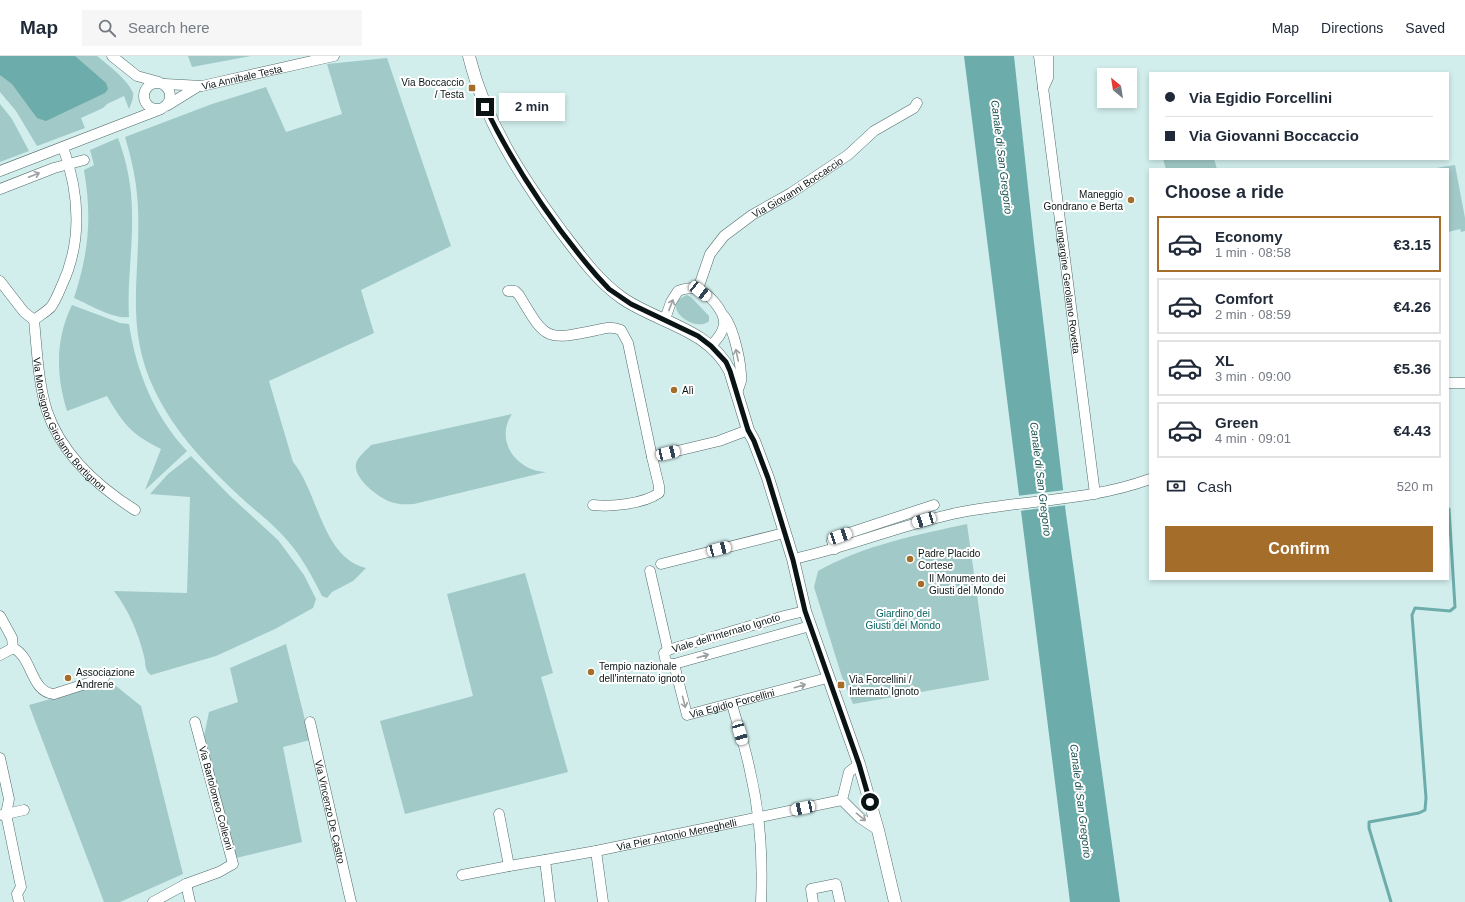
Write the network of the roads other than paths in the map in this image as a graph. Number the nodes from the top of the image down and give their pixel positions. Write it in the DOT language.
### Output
graph roads {
  1 [pos="112,56"];
  2 [pos="334,56"];
  3 [pos="469,56"];
  4 [pos="1039,56"];
  5 [pos="1048,56"];
  6 [pos="136,76"];
  7 [pos="162,83"];
  8 [pos="197,87"];
  9 [pos="1043,90"];
  10 [pos="144,96"];
  11 [pos="917,103"];
  12 [pos="164,107"];
  13 [pos="136,117"];
  14 [pos="64,147"];
  15 [pos="84,160"];
  16 [pos="69,164"];
  17 [pos="0,171"];
  18 [pos="0,189"];
  19 [pos="0,281"];
  20 [pos="698,289"];
  21 [pos="508,291"];
  22 [pos="719,310"];
  23 [pos="665,319"];
  24 [pos="34,320"];
  25 [pos="711,346"];
  26 [pos="1449,383"];
  27 [pos="1465,383"];
  28 [pos="737,393"];
  29 [pos="748,430"];
  30 [pos="652,457"];
  31 [pos="1149,479"];
  32 [pos="1091,494"];
  33 [pos="934,504"];
  34 [pos="593,505"];
  35 [pos="135,510"];
  36 [pos="784,533"];
  37 [pos="835,549"];
  38 [pos="793,560"];
  39 [pos="662,564"];
  40 [pos="650,571"];
  41 [pos="805,611"];
  42 [pos="0,616"];
  43 [pos="810,626"];
  44 [pos="14,648"];
  45 [pos="668,650"];
  46 [pos="0,655"];
  47 [pos="674,664"];
  48 [pos="104,678"];
  49 [pos="827,678"];
  50 [pos="733,708"];
  51 [pos="195,722"];
  52 [pos="310,722"];
  53 [pos="0,758"];
  54 [pos="859,764"];
  55 [pos="842,800"];
  56 [pos="24,810"];
  57 [pos="499,814"];
  58 [pos="3,815"];
  59 [pos="758,818"];
  60 [pos="878,830"];
  61 [pos="596,851"];
  62 [pos="545,860"];
  63 [pos="509,866"];
  64 [pos="462,875"];
  65 [pos="186,884"];
  66 [pos="19,902"];
  67 [pos="153,902"];
  68 [pos="190,902"];
  69 [pos="351,902"];
  70 [pos="550,902"];
  71 [pos="603,902"];
  72 [pos="761,902"];
  73 [pos="813,902"];
  74 [pos="840,902"];
  75 [pos="895,902"];
  1 -- 6 [label="street, Via Annibale Testa"];
  2 -- 8 [label="street, Via Annibale Testa"];
  3 -- 23 [label="street"];
  4 -- 9 [label="street, Lungargine Gerolamo Rovetta"];
  5 -- 9 [label="street"];
  6 -- 7 [label="street, Via Annibale Testa"];
  6 -- 10 [label="street, Via Annibale Testa"];
  7 -- 8 [label="street, Via Annibale Testa"];
  7 -- 10 [label="street"];
  7 -- 12 [label="street"];
  8 -- 12 [label="street, Via Annibale Testa"];
  9 -- 32 [label="street, Lungargine Gerolamo Rovetta"];
  10 -- 12 [label="street, Via Annibale Testa"];
  10 -- 13 [label="street"];
  11 -- 20 [label="street, Via Giovanni Boccaccio"];
  12 -- 13 [label="street"];
  13 -- 14 [label="street"];
  14 -- 16 [label="street"];
  14 -- 17 [label="street"];
  15 -- 16 [label="street"];
  18 -- 16 [label="street, one-way"];
  16 -- 24 [label="street"];
  19 -- 24 [label="street"];
  20 -- 22 [label="street"];
  23 -- 20 [label="street, one-way"];
  21 -- 30 [label="street"];
  22 -- 25 [label="street"];
  28 -- 22 [label="street, one-way"];
  23 -- 25 [label="street"];
  24 -- 35 [label="street, Via Monsignor Girolamo Bortignon"];
  25 -- 28 [label="street"];
  26 -- 27 [label="street"];
  28 -- 29 [label="street"];
  29 -- 30 [label="street"];
  29 -- 36 [label="street"];
  30 -- 34 [label="street"];
  31 -- 32 [label="street"];
  32 -- 37 [label="street"];
  33 -- 37 [label="street"];
  36 -- 38 [label="street"];
  36 -- 39 [label="street"];
  37 -- 38 [label="street"];
  38 -- 41 [label="street"];
  40 -- 45 [label="street"];
  41 -- 43 [label="street"];
  41 -- 45 [label="street, Viale dell'Internato Ignoto"];
  42 -- 44 [label="street"];
  47 -- 43 [label="street, Viale dell'Internato Ignoto, one-way"];
  43 -- 49 [label="street"];
  44 -- 46 [label="street"];
  44 -- 48 [label="street"];
  45 -- 47 [label="street, Viale dell'Internato Ignoto"];
  47 -- 49 [label="street, Via Egidio Forcellini, one-way"];
  49 -- 54 [label="street"];
  50 -- 59 [label="street"];
  51 -- 65 [label="street, Via Bartolomeo Colleoni"];
  52 -- 69 [label="street, Via Vincenzo De Castro"];
  53 -- 58 [label="street"];
  54 -- 55 [label="street"];
  54 -- 60 [label="street"];
  55 -- 59 [label="street, Via Pier Antonio Meneghelli"];
  55 -- 60 [label="street, one-way"];
  56 -- 58 [label="street"];
  57 -- 63 [label="street"];
  58 -- 66 [label="street"];
  59 -- 61 [label="street, Via Pier Antonio Meneghelli"];
  59 -- 72 [label="street"];
  60 -- 75 [label="street"];
  61 -- 62 [label="street, Via Pier Antonio Meneghelli"];
  61 -- 71 [label="street"];
  62 -- 63 [label="street, Via Pier Antonio Meneghelli"];
  62 -- 70 [label="street"];
  63 -- 64 [label="street, Via Pier Antonio Meneghelli"];
  65 -- 67 [label="street"];
  65 -- 68 [label="street"];
  73 -- 74 [label="street"];
}
